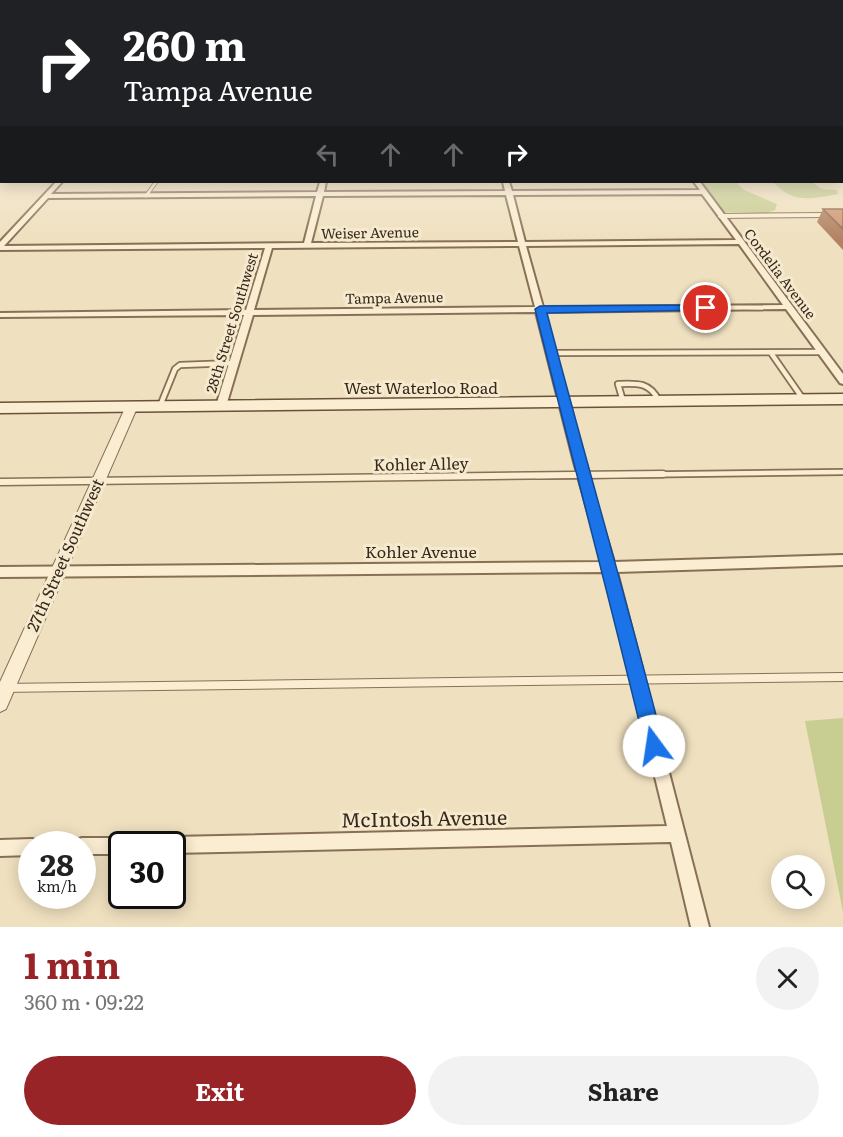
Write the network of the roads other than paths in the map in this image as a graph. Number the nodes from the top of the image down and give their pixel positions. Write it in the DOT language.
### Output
graph roads {
  1 [pos="58,183"];
  2 [pos="155,183"];
  3 [pos="323,183"];
  4 [pos="698,183"];
  5 [pos="507,187"];
  6 [pos="702,192"];
  7 [pos="320,195"];
  8 [pos="46,196"];
  9 [pos="146,196"];
  10 [pos="830,215"];
  11 [pos="720,216"];
  12 [pos="739,242"];
  13 [pos="523,244"];
  14 [pos="308,246"];
  15 [pos="0,247"];
  16 [pos="269,247"];
  17 [pos="788,307"];
  18 [pos="540,309"];
  19 [pos="249,313"];
  20 [pos="0,315"];
  21 [pos="822,352"];
  22 [pos="552,353"];
  23 [pos="771,353"];
  24 [pos="234,363"];
  25 [pos="843,381"];
  26 [pos="843,399"];
  27 [pos="804,400"];
  28 [pos="660,402"];
  29 [pos="623,403"];
  30 [pos="566,404"];
  31 [pos="220,406"];
  32 [pos="159,407"];
  33 [pos="0,408"];
  34 [pos="131,408"];
  35 [pos="843,472"];
  36 [pos="583,475"];
  37 [pos="98,481"];
  38 [pos="0,482"];
  39 [pos="843,560"];
  40 [pos="610,567"];
  41 [pos="0,572"];
  42 [pos="57,572"];
  43 [pos="843,677"];
  44 [pos="638,680"];
  45 [pos="3,688"];
  46 [pos="0,703"];
  47 [pos="676,834"];
  48 [pos="186,845"];
  49 [pos="18,847"];
  50 [pos="0,848"];
  51 [pos="700,927"];
  1 -- 8 [label="street"];
  2 -- 9 [label="lane"];
  3 -- 7 [label="street"];
  4 -- 6 [label="street, Cordelia Avenue"];
  5 -- 6 [label="street"];
  5 -- 7 [label="street"];
  5 -- 13 [label="street"];
  6 -- 11 [label="street, Cordelia Avenue"];
  7 -- 9 [label="street"];
  7 -- 14 [label="street"];
  8 -- 9 [label="street"];
  8 -- 15 [label="street"];
  10 -- 11 [label="lane"];
  11 -- 12 [label="street, Cordelia Avenue"];
  12 -- 13 [label="street, Weiser Avenue"];
  12 -- 17 [label="street, Cordelia Avenue"];
  13 -- 14 [label="street, Weiser Avenue"];
  13 -- 18 [label="street"];
  14 -- 16 [label="street, Weiser Avenue"];
  15 -- 16 [label="street, Weiser Avenue"];
  16 -- 19 [label="street, 28th Street Southwest"];
  17 -- 18 [label="street, Tampa Avenue"];
  17 -- 21 [label="street, Cordelia Avenue"];
  18 -- 19 [label="street, Tampa Avenue"];
  18 -- 22 [label="street"];
  19 -- 20 [label="street, Tampa Avenue"];
  19 -- 24 [label="street, 28th Street Southwest"];
  21 -- 23 [label="lane"];
  21 -- 25 [label="street, Cordelia Avenue"];
  22 -- 23 [label="lane"];
  22 -- 30 [label="street"];
  23 -- 27 [label="lane"];
  24 -- 31 [label="street, 28th Street Southwest"];
  24 -- 32 [label="lane"];
  26 -- 27 [label="main road, West Waterloo Road"];
  27 -- 28 [label="main road, West Waterloo Road"];
  28 -- 29 [label="main road, West Waterloo Road"];
  28 -- 29 [label="lane"];
  29 -- 30 [label="main road, West Waterloo Road"];
  30 -- 31 [label="main road, West Waterloo Road"];
  30 -- 36 [label="street"];
  31 -- 32 [label="main road, West Waterloo Road"];
  32 -- 34 [label="main road, West Waterloo Road"];
  33 -- 34 [label="main road, West Waterloo Road"];
  34 -- 37 [label="street, 27th Street Southwest"];
  35 -- 36 [label="lane, Kohler Alley"];
  36 -- 37 [label="lane, Kohler Alley"];
  36 -- 40 [label="street"];
  37 -- 38 [label="lane, Kohler Alley"];
  37 -- 42 [label="street, 27th Street Southwest"];
  39 -- 40 [label="street, Kohler Avenue"];
  40 -- 42 [label="street, Kohler Avenue"];
  40 -- 44 [label="street"];
  41 -- 42 [label="street, Kohler Avenue"];
  42 -- 45 [label="street, 27th Street Southwest"];
  43 -- 44 [label="lane"];
  44 -- 45 [label="lane"];
  44 -- 47 [label="street"];
  45 -- 46 [label="street, 27th Street Southwest"];
  47 -- 48 [label="street, McIntosh Avenue"];
  47 -- 51 [label="street"];
  49 -- 50 [label="street"];
}
